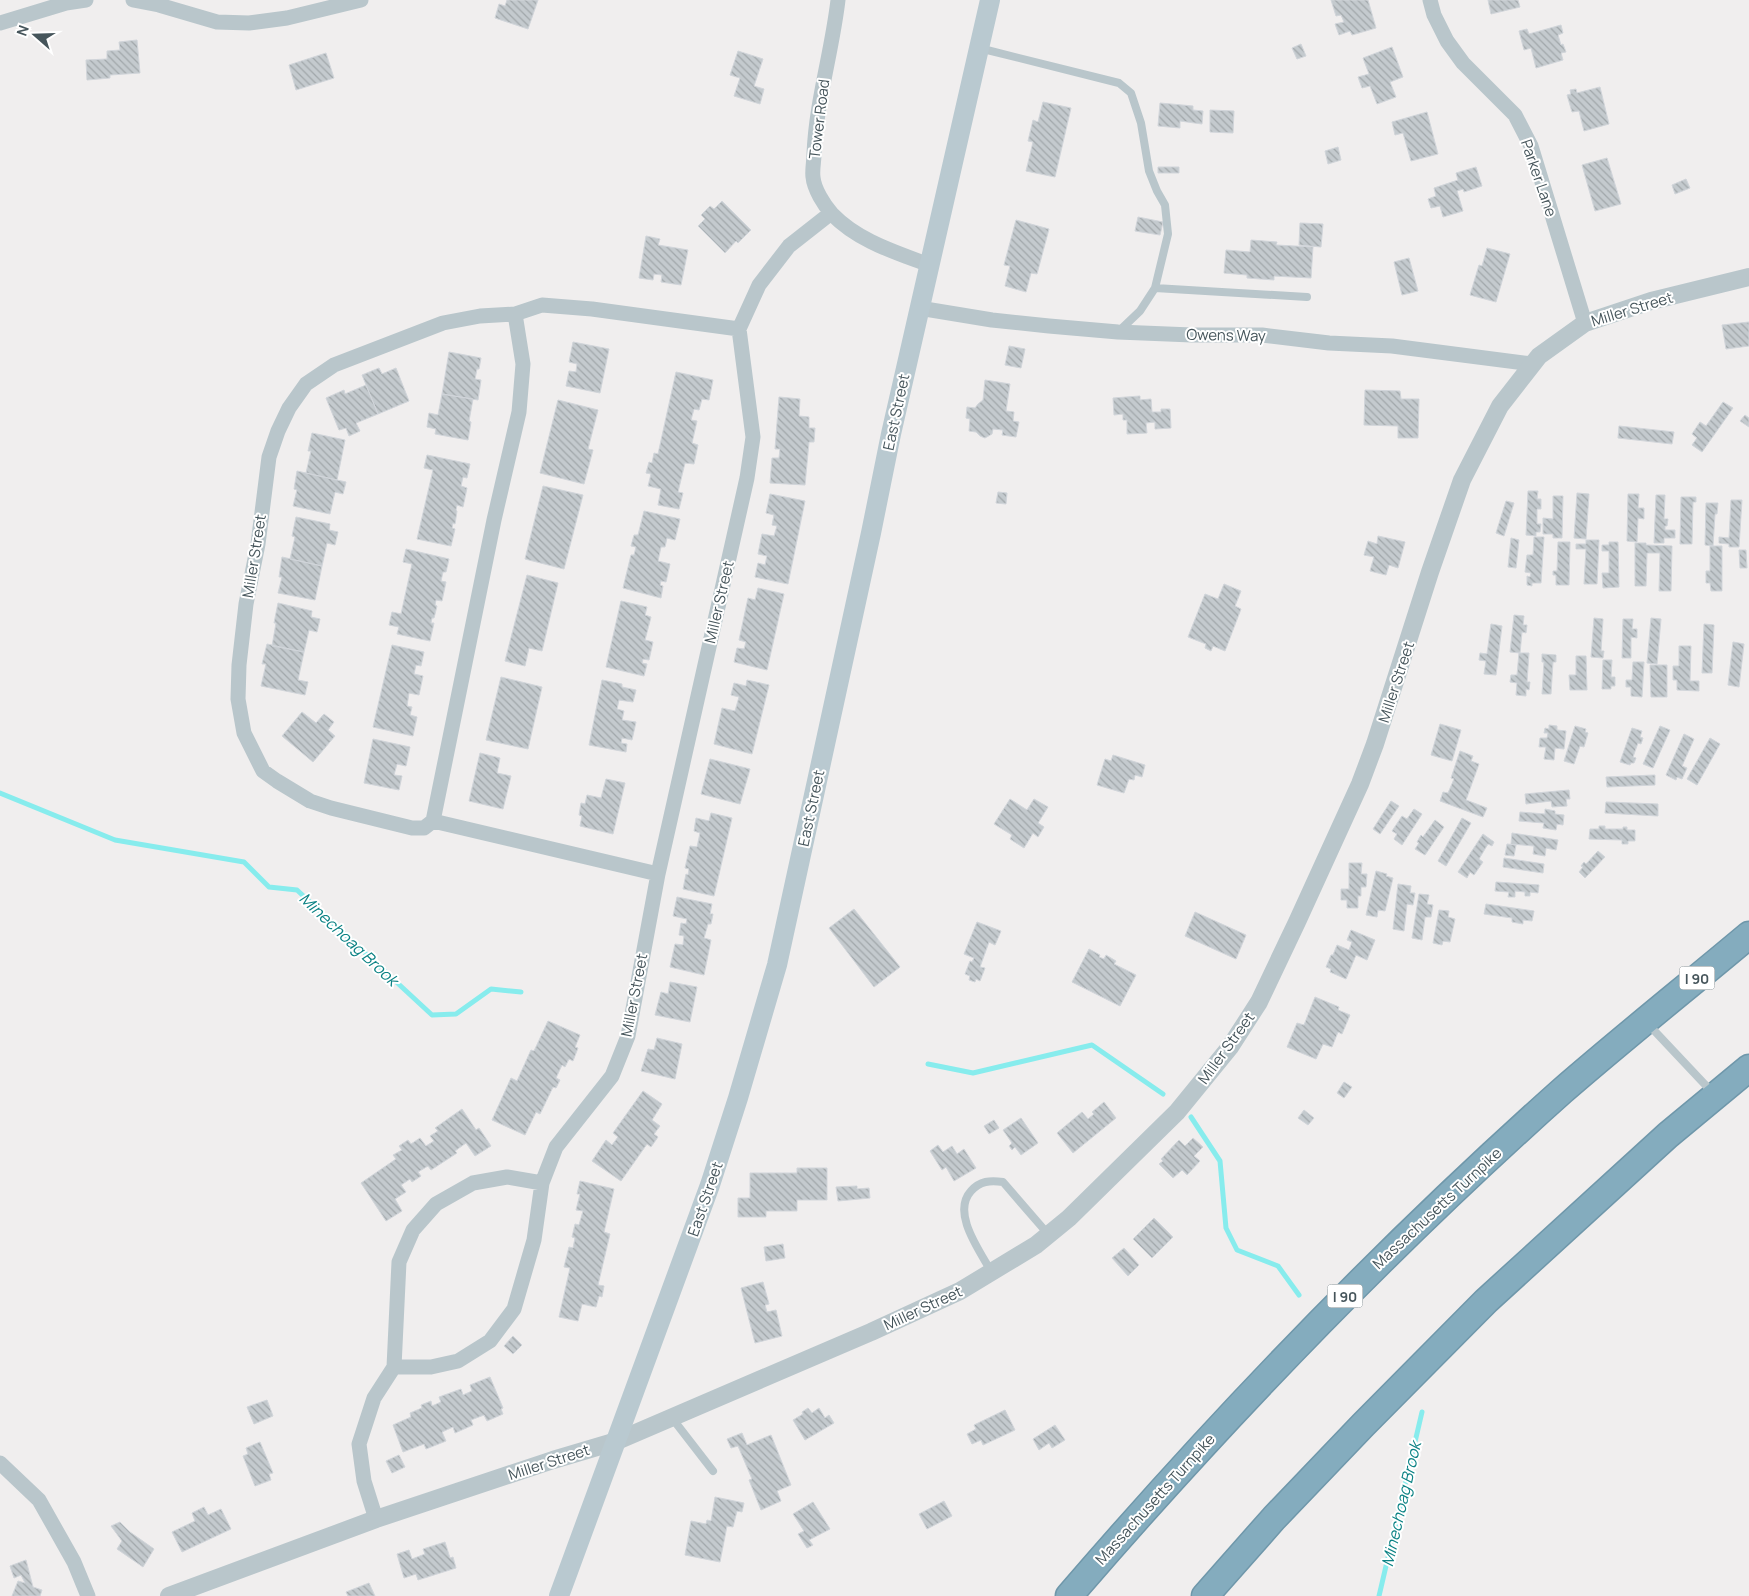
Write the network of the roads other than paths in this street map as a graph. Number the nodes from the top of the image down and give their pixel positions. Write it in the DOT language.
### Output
graph roads {
  1 [pos="86,0"];
  2 [pos="133,0"];
  3 [pos="361,0"];
  4 [pos="838,0"];
  5 [pos="990,0"];
  6 [pos="1430,0"];
  7 [pos="0,23"];
  8 [pos="979,48"];
  9 [pos="832,213"];
  10 [pos="929,265"];
  11 [pos="1749,276"];
  12 [pos="1155,288"];
  13 [pos="1306,298"];
  14 [pos="919,308"];
  15 [pos="515,314"];
  16 [pos="1585,324"];
  17 [pos="739,329"];
  18 [pos="1118,332"];
  19 [pos="1532,364"];
  20 [pos="433,821"];
  21 [pos="658,874"];
  22 [pos="1749,935"];
  23 [pos="1646,1022"];
  24 [pos="1749,1068"];
  25 [pos="1715,1096"];
  26 [pos="542,1183"];
  27 [pos="1049,1235"];
  28 [pos="992,1273"];
  29 [pos="394,1367"];
  30 [pos="672,1418"];
  31 [pos="617,1441"];
  32 [pos="0,1463"];
  33 [pos="713,1472"];
  34 [pos="376,1519"];
  35 [pos="88,1596"];
  36 [pos="169,1596"];
  37 [pos="559,1596"];
  38 [pos="1070,1596"];
  39 [pos="1205,1596"];
  1 -- 7 [label="street"];
  2 -- 3 [label="street"];
  4 -- 9 [label="street, Tower Road"];
  5 -- 8 [label="main road, East Street"];
  6 -- 16 [label="street, Parker Lane"];
  8 -- 10 [label="main road, East Street"];
  8 -- 12 [label="lane"];
  9 -- 10 [label="street, Tower Road"];
  9 -- 17 [label="street"];
  10 -- 14 [label="main road, East Street"];
  11 -- 16 [label="street, Miller Street"];
  12 -- 13 [label="lane"];
  12 -- 18 [label="lane"];
  14 -- 18 [label="street, Owens Way"];
  14 -- 31 [label="main road, East Street"];
  15 -- 17 [label="street, Miller Street"];
  15 -- 20 [label="street"];
  15 -- 20 [label="street, Miller Street"];
  16 -- 19 [label="street, Miller Street"];
  17 -- 21 [label="street, Miller Street"];
  18 -- 19 [label="street, Owens Way"];
  19 -- 27 [label="street, Miller Street"];
  20 -- 21 [label="street, Miller Street"];
  21 -- 26 [label="street, Miller Street"];
  22 -- 23 [label="highway, Massachusetts Turnpike / I 90"];
  23 -- 25 [label="lane"];
  23 -- 38 [label="highway, Massachusetts Turnpike / I 90"];
  24 -- 25 [label="highway"];
  25 -- 39 [label="highway"];
  26 -- 29 [label="street, Miller Street"];
  26 -- 29 [label="street"];
  27 -- 28 [label="street, Miller Street"];
  27 -- 28 [label="lane"];
  28 -- 30 [label="street, Miller Street"];
  29 -- 34 [label="street"];
  30 -- 31 [label="street, Miller Street"];
  30 -- 33 [label="lane"];
  31 -- 34 [label="street, Miller Street"];
  31 -- 37 [label="main road, East Street"];
  32 -- 35 [label="street"];
  34 -- 36 [label="street, Miller Street"];
}
